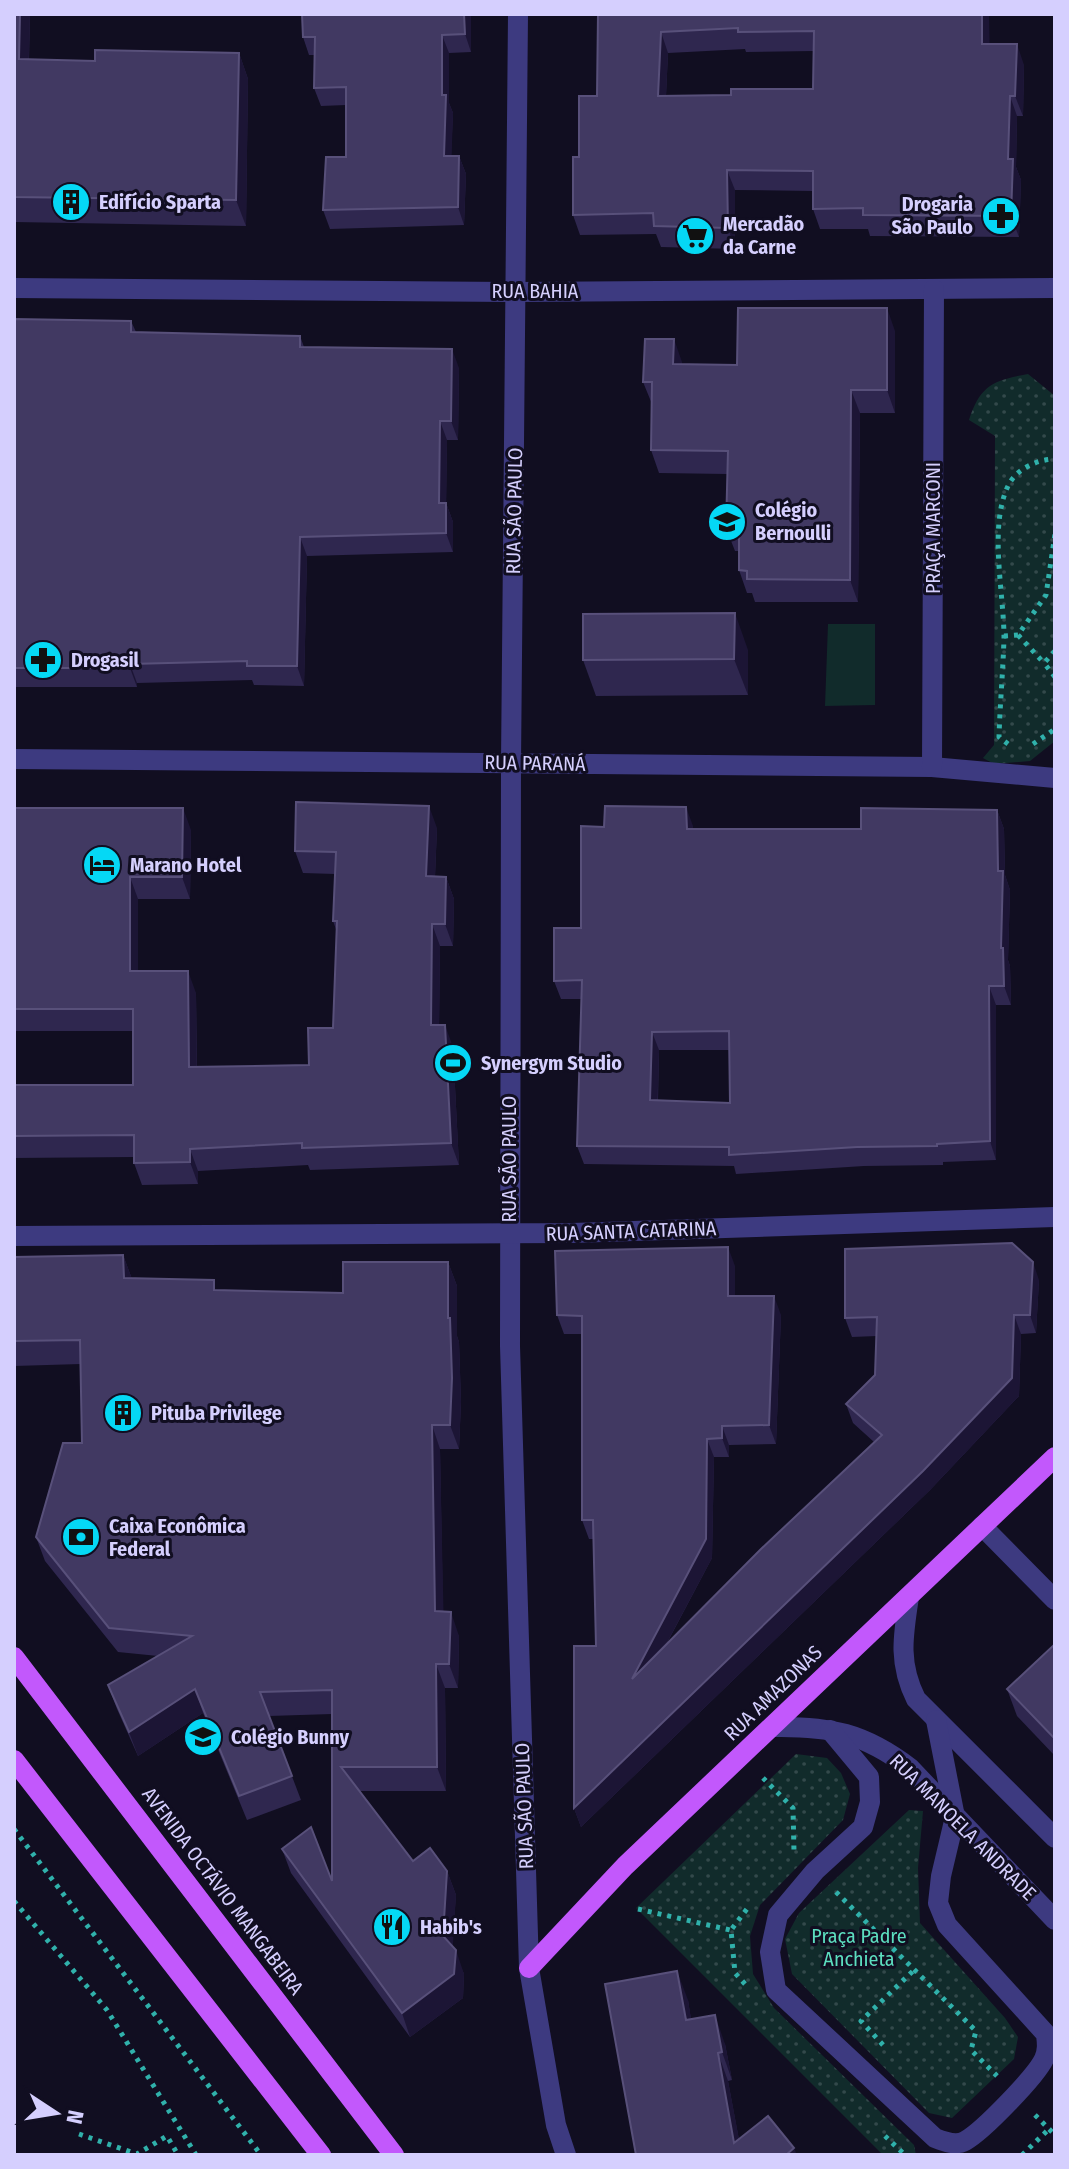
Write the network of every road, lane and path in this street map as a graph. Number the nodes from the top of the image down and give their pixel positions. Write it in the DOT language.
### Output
graph roads {
  1 [pos="518,14"];
  2 [pos="14,288"];
  3 [pos="1055,288"];
  4 [pos="934,289"];
  5 [pos="516,292"];
  6 [pos="1055,459"];
  7 [pos="1055,534"];
  8 [pos="1018,635"];
  9 [pos="1004,636"];
  10 [pos="1055,651"];
  11 [pos="1044,663"];
  12 [pos="1055,677"];
  13 [pos="1055,729"];
  14 [pos="14,759"];
  15 [pos="511,763"];
  16 [pos="932,767"];
  17 [pos="1055,778"];
  18 [pos="1055,1217"];
  19 [pos="509,1234"];
  20 [pos="14,1236"];
  21 [pos="1055,1457"];
  22 [pos="982,1526"];
  23 [pos="909,1597"];
  24 [pos="1055,1600"];
  25 [pos="14,1657"];
  26 [pos="936,1720"];
  27 [pos="773,1727"];
  28 [pos="830,1730"];
  29 [pos="14,1760"];
  30 [pos="763,1778"];
  31 [pos="955,1817"];
  32 [pos="14,1829"];
  33 [pos="1055,1838"];
  34 [pos="815,1871"];
  35 [pos="14,1901"];
  36 [pos="638,1909"];
  37 [pos="1055,1920"];
  38 [pos="731,1930"];
  39 [pos="529,1968"];
  40 [pos="914,1970"];
  41 [pos="887,2092"];
  42 [pos="1016,2095"];
  43 [pos="1049,2129"];
  44 [pos="79,2134"];
  45 [pos="1055,2135"];
  46 [pos="178,2155"];
  47 [pos="196,2155"];
  48 [pos="261,2155"];
  49 [pos="321,2155"];
  50 [pos="394,2155"];
  51 [pos="566,2155"];
  52 [pos="1022,2155"];
  1 -- 5 [label="street, RUA SÃO PAULO"];
  2 -- 5 [label="street, RUA BAHIA"];
  3 -- 4 [label="street, RUA BAHIA"];
  4 -- 5 [label="street, RUA BAHIA"];
  4 -- 16 [label="street, PRAÇA MARCONI"];
  5 -- 15 [label="street, RUA SÃO PAULO"];
  6 -- 9 [label="path"];
  7 -- 8 [label="path"];
  8 -- 9 [label="path"];
  8 -- 11 [label="path"];
  9 -- 13 [label="path"];
  10 -- 11 [label="path"];
  11 -- 12 [label="path"];
  14 -- 15 [label="street, RUA PARANÁ"];
  15 -- 16 [label="street, RUA PARANÁ"];
  15 -- 19 [label="street, RUA SÃO PAULO"];
  16 -- 17 [label="street, RUA PARANÁ"];
  18 -- 19 [label="street, RUA SANTA CATARINA"];
  19 -- 20 [label="street, RUA SANTA CATARINA"];
  19 -- 39 [label="street, RUA SÃO PAULO"];
  21 -- 22 [label="main road, RUA AMAZONAS"];
  22 -- 23 [label="main road, RUA AMAZONAS"];
  22 -- 24 [label="street"];
  23 -- 26 [label="street"];
  23 -- 27 [label="main road, RUA AMAZONAS"];
  25 -- 50 [label="main road, AVENIDA OCTÁVIO MANGABEIRA"];
  26 -- 31 [label="street"];
  26 -- 33 [label="street"];
  27 -- 28 [label="street, RUA MANOELA ANDRADE"];
  27 -- 39 [label="main road, RUA AMAZONAS"];
  28 -- 31 [label="street, RUA MANOELA ANDRADE"];
  28 -- 34 [label="street"];
  29 -- 49 [label="main road"];
  30 -- 34 [label="path"];
  31 -- 37 [label="street, RUA MANOELA ANDRADE"];
  31 -- 42 [label="street"];
  32 -- 48 [label="path"];
  34 -- 40 [label="path"];
  34 -- 41 [label="street"];
  35 -- 47 [label="path"];
  36 -- 38 [label="path"];
  39 -- 51 [label="street, RUA SÃO PAULO"];
  40 -- 41 [label="path"];
  40 -- 42 [label="path"];
  41 -- 42 [label="street"];
  42 -- 43 [label="path"];
  43 -- 45 [label="path"];
  43 -- 52 [label="path"];
  44 -- 46 [label="path"];
}
